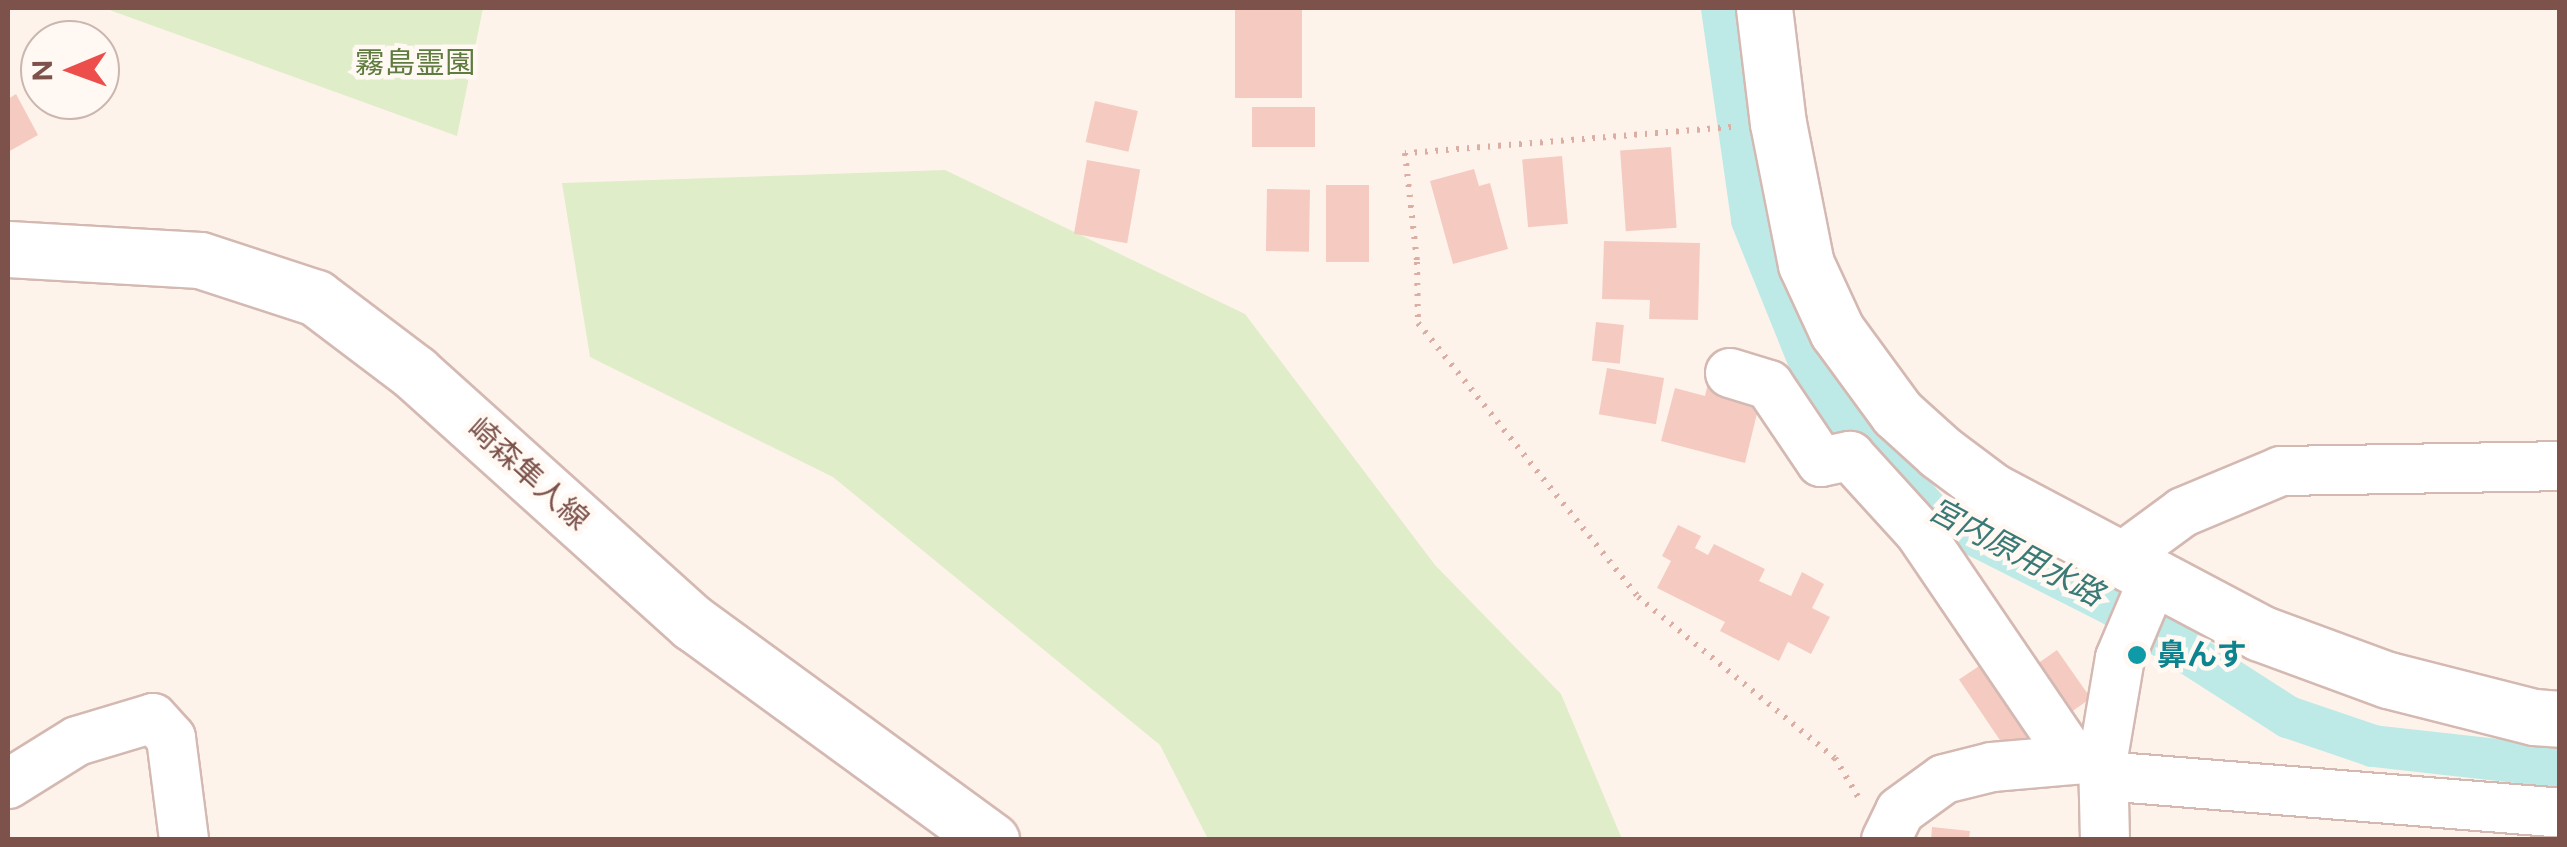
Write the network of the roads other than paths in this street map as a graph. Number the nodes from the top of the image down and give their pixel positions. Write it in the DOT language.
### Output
graph roads {
  1 [pos="1764,8"];
  2 [pos="8,249"];
  3 [pos="1730,372"];
  4 [pos="1872,436"];
  5 [pos="2560,466"];
  6 [pos="2137,569"];
  7 [pos="2560,719"];
  8 [pos="2094,765"];
  9 [pos="8,784"];
  10 [pos="2560,813"];
  11 [pos="2411,821"];
  12 [pos="1875,823"];
  13 [pos="184,840"];
  14 [pos="991,840"];
  15 [pos="2105,840"];
  1 -- 4 [label="main road"];
  2 -- 14 [label="main road, 崎森隼人線"];
  3 -- 4 [label="street"];
  4 -- 6 [label="main road"];
  4 -- 8 [label="street"];
  5 -- 6 [label="street"];
  6 -- 7 [label="main road"];
  6 -- 8 [label="street"];
  8 -- 11 [label="street"];
  8 -- 12 [label="street"];
  8 -- 15 [label="street"];
  9 -- 13 [label="street"];
  10 -- 11 [label="street"];
}
